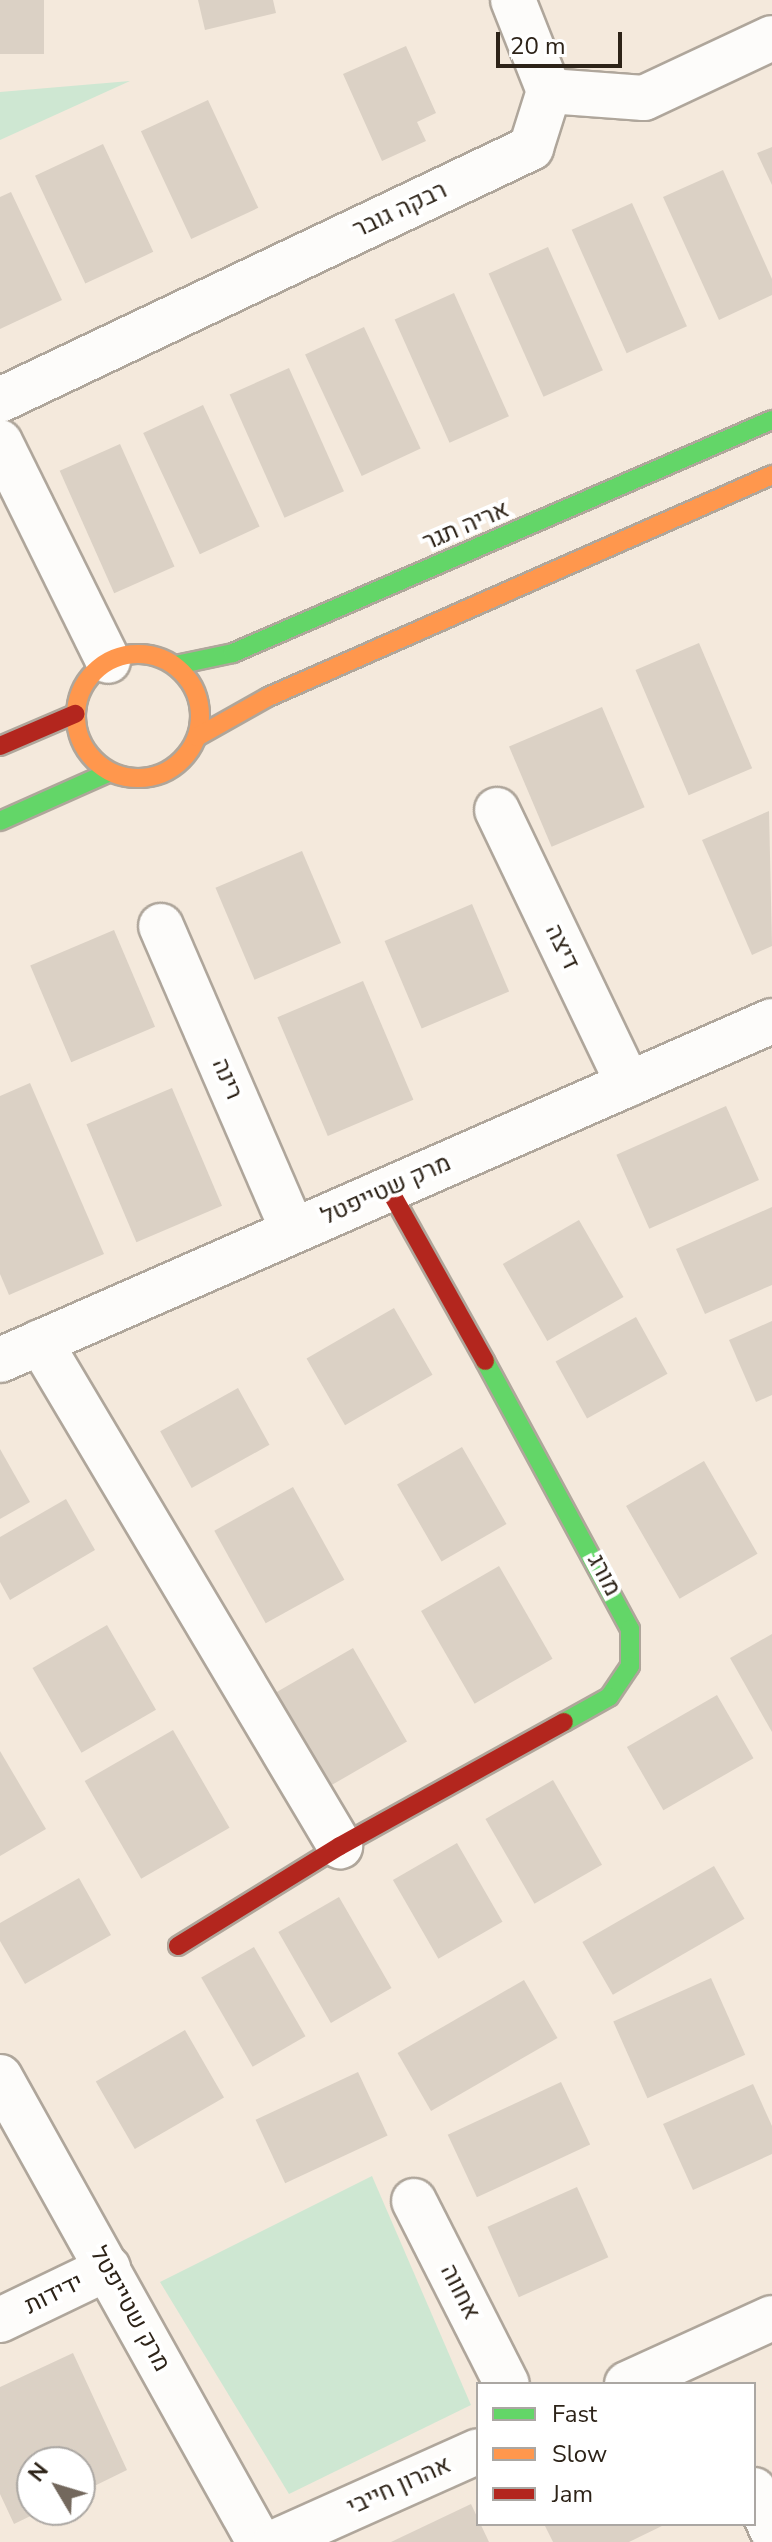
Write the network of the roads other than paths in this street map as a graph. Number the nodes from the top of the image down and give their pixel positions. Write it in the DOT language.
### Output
graph roads {
  1 [pos="513,0"];
  2 [pos="772,38"];
  3 [pos="549,91"];
  4 [pos="0,400"];
  5 [pos="772,420"];
  6 [pos="0,442"];
  7 [pos="772,475"];
  8 [pos="108,661"];
  9 [pos="176,665"];
  10 [pos="75,714"];
  11 [pos="197,737"];
  12 [pos="0,746"];
  13 [pos="110,772"];
  14 [pos="497,810"];
  15 [pos="0,821"];
  16 [pos="161,926"];
  17 [pos="772,1021"];
  18 [pos="628,1084"];
  19 [pos="389,1189"];
  20 [pos="293,1231"];
  21 [pos="40,1342"];
  22 [pos="0,1360"];
  23 [pos="340,1846"];
  24 [pos="178,1946"];
  25 [pos="0,2077"];
  26 [pos="414,2201"];
  27 [pos="108,2268"];
  28 [pos="772,2318"];
  29 [pos="0,2320"];
  30 [pos="701,2369"];
  31 [pos="506,2382"];
  32 [pos="637,2382"];
  33 [pos="476,2452"];
  34 [pos="756,2494"];
  35 [pos="772,2530"];
  36 [pos="259,2542"];
  37 [pos="275,2542"];
  1 -- 3 [label="street"];
  2 -- 3 [label="street"];
  3 -- 4 [label="street, רבקה גובר"];
  5 -- 9 [label="street, אריה תגר"];
  6 -- 8 [label="street"];
  7 -- 11 [label="street"];
  8 -- 9 [label="street"];
  8 -- 10 [label="street"];
  9 -- 11 [label="street"];
  10 -- 12 [label="street"];
  10 -- 13 [label="street"];
  11 -- 13 [label="street"];
  13 -- 15 [label="street"];
  14 -- 18 [label="street, דיצה"];
  16 -- 20 [label="street, רינה"];
  17 -- 18 [label="street, מרק שטייפטל"];
  18 -- 19 [label="street, מרק שטייפטל"];
  19 -- 20 [label="street, מרק שטייפטל"];
  19 -- 23 [label="street, מורג"];
  20 -- 21 [label="street, מרק שטייפטל"];
  21 -- 22 [label="street, מרק שטייפטל"];
  21 -- 23 [label="street"];
  23 -- 24 [label="street, מורג"];
  25 -- 27 [label="street, מרק שטייפטל"];
  26 -- 31 [label="street, אחווה"];
  27 -- 29 [label="street, ידידות"];
  27 -- 36 [label="street, מרק שטייפטל"];
  28 -- 30 [label="street"];
  30 -- 32 [label="street"];
  33 -- 37 [label="street, אהרון חייבי"];
  34 -- 35 [label="street"];
}
